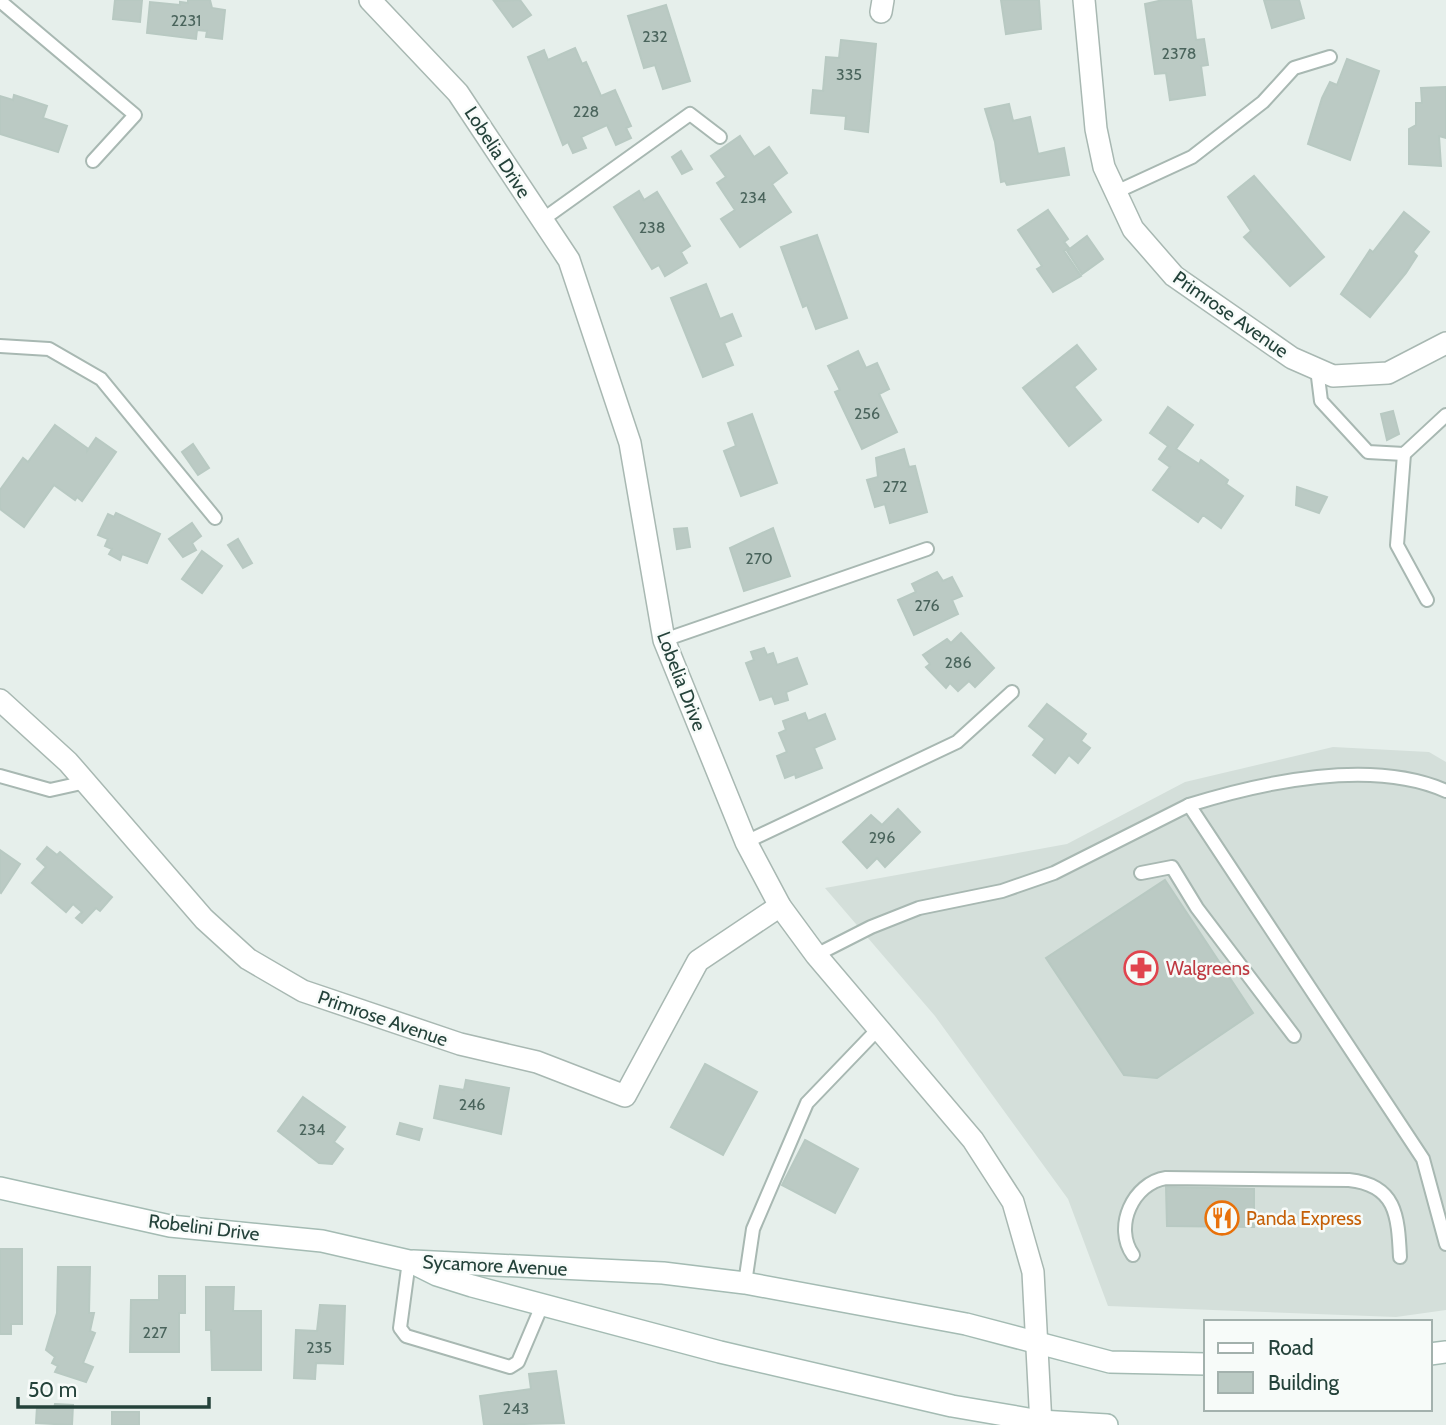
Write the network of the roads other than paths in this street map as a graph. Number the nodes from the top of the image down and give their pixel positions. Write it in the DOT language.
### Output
graph roads {
  1 [pos="370,0"];
  2 [pos="1084,0"];
  3 [pos="0,1"];
  4 [pos="1330,57"];
  5 [pos="720,137"];
  6 [pos="93,161"];
  7 [pos="1116,191"];
  8 [pos="542,220"];
  9 [pos="1446,343"];
  10 [pos="0,346"];
  11 [pos="1317,369"];
  12 [pos="1446,415"];
  13 [pos="1404,454"];
  14 [pos="215,518"];
  15 [pos="927,549"];
  16 [pos="1427,600"];
  17 [pos="664,640"];
  18 [pos="1012,692"];
  19 [pos="0,700"];
  20 [pos="0,776"];
  21 [pos="86,782"];
  22 [pos="1446,791"];
  23 [pos="1189,805"];
  24 [pos="746,842"];
  25 [pos="1141,873"];
  26 [pos="780,906"];
  27 [pos="817,955"];
  28 [pos="879,1028"];
  29 [pos="1294,1036"];
  30 [pos="0,1188"];
  31 [pos="1446,1244"];
  32 [pos="1133,1255"];
  33 [pos="1400,1257"];
  34 [pos="409,1261"];
  35 [pos="746,1283"];
  36 [pos="543,1303"];
  37 [pos="1038,1343"];
  38 [pos="1204,1364"];
  39 [pos="1040,1424"];
  40 [pos="1107,1425"];
  1 -- 8 [label="street, Lobelia Drive"];
  2 -- 7 [label="street, Primrose Avenue"];
  3 -- 6 [label="lane"];
  4 -- 7 [label="lane"];
  5 -- 8 [label="lane"];
  7 -- 11 [label="street, Primrose Avenue"];
  8 -- 17 [label="street, Lobelia Drive"];
  9 -- 11 [label="street, Primrose Avenue"];
  10 -- 14 [label="lane"];
  11 -- 13 [label="lane"];
  12 -- 13 [label="lane"];
  13 -- 16 [label="lane"];
  15 -- 17 [label="lane"];
  17 -- 24 [label="street, Lobelia Drive"];
  18 -- 24 [label="lane"];
  19 -- 21 [label="street, Primrose Avenue"];
  20 -- 21 [label="lane"];
  21 -- 26 [label="street, Primrose Avenue"];
  22 -- 23 [label="lane"];
  23 -- 27 [label="lane"];
  23 -- 31 [label="lane"];
  24 -- 26 [label="street, Lobelia Drive"];
  25 -- 29 [label="lane"];
  26 -- 27 [label="street, Lobelia Drive"];
  27 -- 28 [label="street, Lobelia Drive"];
  28 -- 35 [label="lane"];
  28 -- 37 [label="street, Lobelia Drive"];
  30 -- 34 [label="street, Robelini Drive"];
  32 -- 33 [label="lane"];
  34 -- 35 [label="street, Sycamore Avenue"];
  34 -- 36 [label="street, Sycamore Avenue"];
  34 -- 36 [label="lane"];
  35 -- 37 [label="street, Sycamore Avenue"];
  36 -- 39 [label="street, Sycamore Avenue"];
  37 -- 38 [label="street, Sycamore Avenue"];
  37 -- 39 [label="street, Lobelia Drive"];
  39 -- 40 [label="street, Sycamore Avenue"];
}
